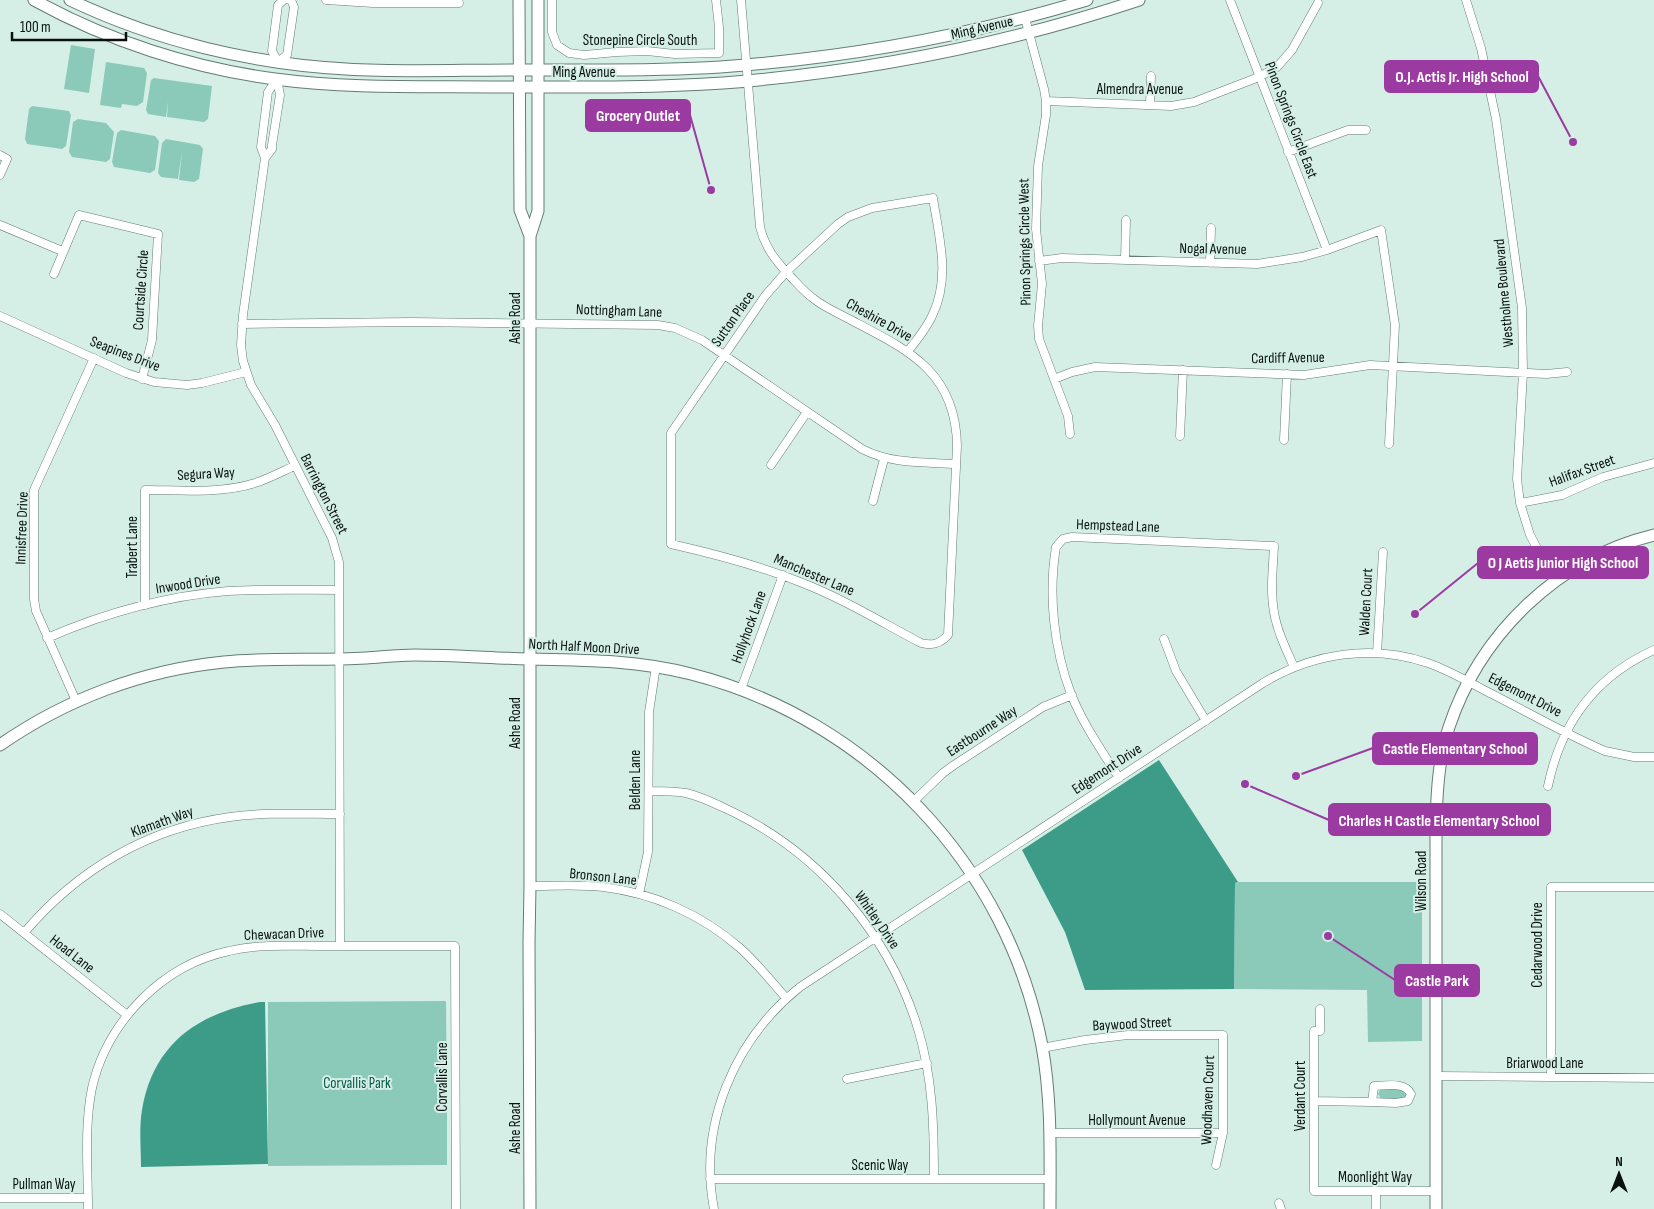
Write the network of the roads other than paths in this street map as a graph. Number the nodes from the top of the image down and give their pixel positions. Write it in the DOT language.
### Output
graph roads {
  1 [pos="34,0"];
  2 [pos="70,0"];
  3 [pos="284,0"];
  4 [pos="291,0"];
  5 [pos="326,0"];
  6 [pos="519,0"];
  7 [pos="538,0"];
  8 [pos="552,0"];
  9 [pos="716,0"];
  10 [pos="740,0"];
  11 [pos="1088,0"];
  12 [pos="1139,0"];
  13 [pos="1230,0"];
  14 [pos="1466,0"];
  15 [pos="459,3"];
  16 [pos="1318,3"];
  17 [pos="1025,18"];
  18 [pos="1030,33"];
  19 [pos="278,62"];
  20 [pos="747,65"];
  21 [pos="217,68"];
  22 [pos="345,69"];
  23 [pos="518,70"];
  24 [pos="538,70"];
  25 [pos="1151,76"];
  26 [pos="1259,77"];
  27 [pos="277,79"];
  28 [pos="748,81"];
  29 [pos="519,87"];
  30 [pos="537,87"];
  31 [pos="1046,101"];
  32 [pos="1150,105"];
  33 [pos="1366,130"];
  34 [pos="1288,152"];
  35 [pos="0,155"];
  36 [pos="265,158"];
  37 [pos="0,175"];
  38 [pos="1126,220"];
  39 [pos="0,225"];
  40 [pos="1211,228"];
  41 [pos="530,236"];
  42 [pos="1326,250"];
  43 [pos="62,251"];
  44 [pos="1125,260"];
  45 [pos="1039,261"];
  46 [pos="1210,263"];
  47 [pos="786,272"];
  48 [pos="54,274"];
  49 [pos="0,316"];
  50 [pos="242,324"];
  51 [pos="530,324"];
  52 [pos="908,351"];
  53 [pos="724,355"];
  54 [pos="94,358"];
  55 [pos="1393,366"];
  56 [pos="1183,370"];
  57 [pos="246,372"];
  58 [pos="1567,372"];
  59 [pos="1523,373"];
  60 [pos="1287,374"];
  61 [pos="142,379"];
  62 [pos="1054,379"];
  63 [pos="808,412"];
  64 [pos="1070,434"];
  65 [pos="1180,436"];
  66 [pos="1284,440"];
  67 [pos="1389,444"];
  68 [pos="884,459"];
  69 [pos="1654,463"];
  70 [pos="956,464"];
  71 [pos="771,465"];
  72 [pos="294,466"];
  73 [pos="145,490"];
  74 [pos="873,501"];
  75 [pos="1520,503"];
  76 [pos="1654,535"];
  77 [pos="671,544"];
  78 [pos="1383,552"];
  79 [pos="783,575"];
  80 [pos="1558,579"];
  81 [pos="339,590"];
  82 [pos="145,605"];
  83 [pos="48,638"];
  84 [pos="1164,639"];
  85 [pos="940,643"];
  86 [pos="1654,650"];
  87 [pos="1377,653"];
  88 [pos="339,659"];
  89 [pos="530,659"];
  90 [pos="656,666"];
  91 [pos="1294,667"];
  92 [pos="1468,682"];
  93 [pos="741,689"];
  94 [pos="1072,695"];
  95 [pos="76,701"];
  96 [pos="1206,721"];
  97 [pos="1566,732"];
  98 [pos="0,745"];
  99 [pos="1654,757"];
  100 [pos="1119,778"];
  101 [pos="1548,786"];
  102 [pos="648,791"];
  103 [pos="914,801"];
  104 [pos="340,814"];
  105 [pos="972,874"];
  106 [pos="530,886"];
  107 [pos="1654,888"];
  108 [pos="639,894"];
  109 [pos="0,914"];
  110 [pos="24,933"];
  111 [pos="875,938"];
  112 [pos="340,946"];
  113 [pos="455,946"];
  114 [pos="786,998"];
  115 [pos="1320,1009"];
  116 [pos="127,1015"];
  117 [pos="1223,1035"];
  118 [pos="1042,1048"];
  119 [pos="927,1063"];
  120 [pos="1436,1076"];
  121 [pos="1551,1077"];
  122 [pos="1654,1078"];
  123 [pos="847,1079"];
  124 [pos="1314,1101"];
  125 [pos="1372,1102"];
  126 [pos="1223,1133"];
  127 [pos="1050,1134"];
  128 [pos="1216,1165"];
  129 [pos="710,1179"];
  130 [pos="934,1179"];
  131 [pos="1050,1179"];
  132 [pos="1436,1190"];
  133 [pos="1314,1191"];
  134 [pos="1376,1191"];
  135 [pos="0,1198"];
  136 [pos="88,1198"];
  137 [pos="88,1209"];
  138 [pos="456,1209"];
  139 [pos="530,1209"];
  140 [pos="714,1209"];
  141 [pos="1050,1209"];
  142 [pos="1376,1209"];
  143 [pos="1436,1209"];
  1 -- 21 [label="street, Ming Avenue"];
  2 -- 19 [label="street, Ming Avenue"];
  3 -- 19 [label="street"];
  4 -- 19 [label="street"];
  5 -- 15 [label="street"];
  6 -- 23 [label="street, Ashe Road"];
  7 -- 24 [label="street, Ashe Road"];
  8 -- 9 [label="street, Stonepine Circle South"];
  10 -- 20 [label="street, Cheshire Drive"];
  11 -- 17 [label="street, Ming Avenue"];
  12 -- 18 [label="street, Ming Avenue"];
  13 -- 26 [label="street, Pinon Springs Circle East"];
  14 -- 59 [label="street, Westholme Boulevard"];
  16 -- 26 [label="street, Almendra Avenue"];
  17 -- 18 [label="street, Pinon Springs Circle West"];
  17 -- 20 [label="street, Ming Avenue"];
  18 -- 28 [label="street, Ming Avenue"];
  18 -- 31 [label="street, Pinon Springs Circle West"];
  19 -- 21 [label="street"];
  19 -- 22 [label="street, Ming Avenue"];
  20 -- 24 [label="street, Ming Avenue"];
  20 -- 28 [label="street, Cheshire Drive"];
  21 -- 27 [label="street, Ming Avenue"];
  22 -- 23 [label="street, Ming Avenue"];
  22 -- 27 [label="street"];
  23 -- 24 [label="street, Ming Avenue"];
  23 -- 29 [label="street, Ashe Road"];
  24 -- 30 [label="street, Ashe Road"];
  25 -- 32 [label="street"];
  26 -- 32 [label="street, Almendra Avenue"];
  26 -- 34 [label="street, Pinon Springs Circle East"];
  27 -- 29 [label="street, Ming Avenue"];
  27 -- 36 [label="street, Barrington Street"];
  27 -- 36 [label="street, Barrington Street"];
  28 -- 30 [label="street, Ming Avenue"];
  28 -- 47 [label="street, Cheshire Drive"];
  29 -- 30 [label="street, Ming Avenue"];
  29 -- 41 [label="street, Ashe Road"];
  30 -- 41 [label="street, Ashe Road"];
  31 -- 32 [label="street, Almendra Avenue"];
  31 -- 45 [label="street, Pinon Springs Circle West"];
  33 -- 34 [label="street"];
  34 -- 42 [label="street, Pinon Springs Circle East"];
  35 -- 37 [label="street"];
  36 -- 50 [label="street, Barrington Street"];
  38 -- 44 [label="street"];
  39 -- 43 [label="street"];
  40 -- 46 [label="street"];
  41 -- 51 [label="street, Ashe Road"];
  42 -- 46 [label="street, Nogal Avenue"];
  42 -- 55 [label="street, Nogal Avenue"];
  43 -- 48 [label="street, Courtside Circle"];
  43 -- 61 [label="street, Courtside Circle"];
  44 -- 45 [label="street, Nogal Avenue"];
  44 -- 46 [label="street, Nogal Avenue"];
  45 -- 62 [label="street, Pinon Springs Circle West"];
  47 -- 52 [label="street, Cheshire Drive"];
  47 -- 52 [label="street, Sutton Place"];
  47 -- 53 [label="street, Sutton Place"];
  49 -- 54 [label="street, Seapines Drive"];
  50 -- 51 [label="street, Nottingham Lane"];
  50 -- 57 [label="street, Barrington Street"];
  51 -- 53 [label="street, Nottingham Lane"];
  51 -- 89 [label="street, Ashe Road"];
  52 -- 70 [label="street, Cheshire Drive"];
  53 -- 63 [label="street, Nottingham Lane"];
  53 -- 77 [label="street, Sutton Place"];
  54 -- 61 [label="street, Seapines Drive"];
  54 -- 83 [label="street, Innisfree Drive"];
  55 -- 59 [label="street, Cardiff Avenue"];
  55 -- 60 [label="street, Cardiff Avenue"];
  55 -- 67 [label="street"];
  56 -- 60 [label="street, Cardiff Avenue"];
  56 -- 62 [label="street, Cardiff Avenue"];
  56 -- 65 [label="street"];
  57 -- 61 [label="street, Seapines Drive"];
  57 -- 72 [label="street, Barrington Street"];
  58 -- 59 [label="street, Cardiff Avenue"];
  59 -- 75 [label="street, Westholme Boulevard"];
  60 -- 66 [label="street"];
  62 -- 64 [label="street, Pinon Springs Circle West"];
  63 -- 68 [label="street, Nottingham Lane"];
  63 -- 71 [label="street"];
  68 -- 70 [label="street, Nottingham Lane"];
  68 -- 74 [label="street"];
  69 -- 75 [label="street, Halifax Street"];
  70 -- 85 [label="street, Cheshire Drive"];
  72 -- 73 [label="street, Segura Way"];
  72 -- 81 [label="street, Barrington Street"];
  73 -- 82 [label="street, Trabert Lane"];
  75 -- 80 [label="street, Westholme Boulevard"];
  76 -- 80 [label="street, Wilson Road"];
  77 -- 79 [label="street, Manchester Lane"];
  78 -- 87 [label="street, Walden Court"];
  79 -- 85 [label="street, Manchester Lane"];
  79 -- 93 [label="street, Hollyhock Lane"];
  80 -- 92 [label="street, Wilson Road"];
  81 -- 82 [label="street, Inwood Drive"];
  81 -- 88 [label="street, Barrington Street"];
  82 -- 83 [label="street, Inwood Drive"];
  83 -- 95 [label="street, Innisfree Drive"];
  84 -- 96 [label="street"];
  86 -- 97 [label="street"];
  87 -- 91 [label="street, Edgemont Drive"];
  87 -- 92 [label="street, Edgemont Drive"];
  88 -- 89 [label="street, North Half Moon Drive"];
  88 -- 95 [label="street, North Half Moon Drive"];
  88 -- 104 [label="street, Barrington Street"];
  89 -- 90 [label="street, North Half Moon Drive"];
  89 -- 106 [label="street, Ashe Road"];
  90 -- 93 [label="street, North Half Moon Drive"];
  90 -- 102 [label="street, Belden Lane"];
  91 -- 94 [label="street, Hempstead Lane"];
  91 -- 96 [label="street, Edgemont Drive"];
  92 -- 97 [label="street, Edgemont Drive"];
  92 -- 120 [label="street, Wilson Road"];
  93 -- 103 [label="street, North Half Moon Drive"];
  94 -- 100 [label="street, Hempstead Lane"];
  94 -- 103 [label="street, Eastbourne Way"];
  95 -- 98 [label="street, North Half Moon Drive"];
  96 -- 100 [label="street, Edgemont Drive"];
  97 -- 99 [label="street, Edgemont Drive"];
  97 -- 101 [label="street"];
  100 -- 105 [label="street, Edgemont Drive"];
  102 -- 108 [label="street, Belden Lane"];
  102 -- 111 [label="street, Whitley Drive"];
  103 -- 105 [label="street, North Half Moon Drive"];
  104 -- 110 [label="street, Klamath Way"];
  104 -- 112 [label="street, Barrington Street"];
  105 -- 111 [label="street, Edgemont Drive"];
  105 -- 118 [label="street, North Half Moon Drive"];
  106 -- 108 [label="street, Bronson Lane"];
  106 -- 139 [label="street, Ashe Road"];
  107 -- 121 [label="street, Cedarwood Drive"];
  108 -- 114 [label="street, Bronson Lane"];
  109 -- 110 [label="street, Hoad Lane"];
  110 -- 116 [label="street, Hoad Lane"];
  111 -- 114 [label="street, Edgemont Drive"];
  111 -- 119 [label="street, Whitley Drive"];
  112 -- 113 [label="street, Chewacan Drive"];
  112 -- 116 [label="street, Chewacan Drive"];
  113 -- 138 [label="street, Corvallis Lane"];
  114 -- 129 [label="street, Edgemont Drive"];
  115 -- 124 [label="street, Verdant Court"];
  116 -- 136 [label="street, Chewacan Drive"];
  117 -- 118 [label="street, Baywood Street"];
  117 -- 126 [label="street, Woodhaven Court"];
  118 -- 127 [label="street, North Half Moon Drive"];
  119 -- 123 [label="street"];
  119 -- 130 [label="street, Whitley Drive"];
  120 -- 121 [label="street, Briarwood Lane"];
  120 -- 132 [label="street, Wilson Road"];
  121 -- 122 [label="street, Briarwood Lane"];
  124 -- 125 [label="street"];
  124 -- 133 [label="street, Verdant Court"];
  125 -- 125 [label="street"];
  126 -- 127 [label="street, Hollymount Avenue"];
  126 -- 128 [label="street, Woodhaven Court"];
  127 -- 131 [label="street, North Half Moon Drive"];
  129 -- 130 [label="street, Scenic Way"];
  129 -- 140 [label="street, Edgemont Drive"];
  130 -- 131 [label="street, Scenic Way"];
  131 -- 141 [label="street, North Half Moon Drive"];
  132 -- 134 [label="street, Moonlight Way"];
  132 -- 143 [label="street, Wilson Road"];
  133 -- 134 [label="street, Moonlight Way"];
  134 -- 142 [label="street"];
  135 -- 136 [label="street, Pullman Way"];
  136 -- 137 [label="street, Chewacan Drive"];
}
